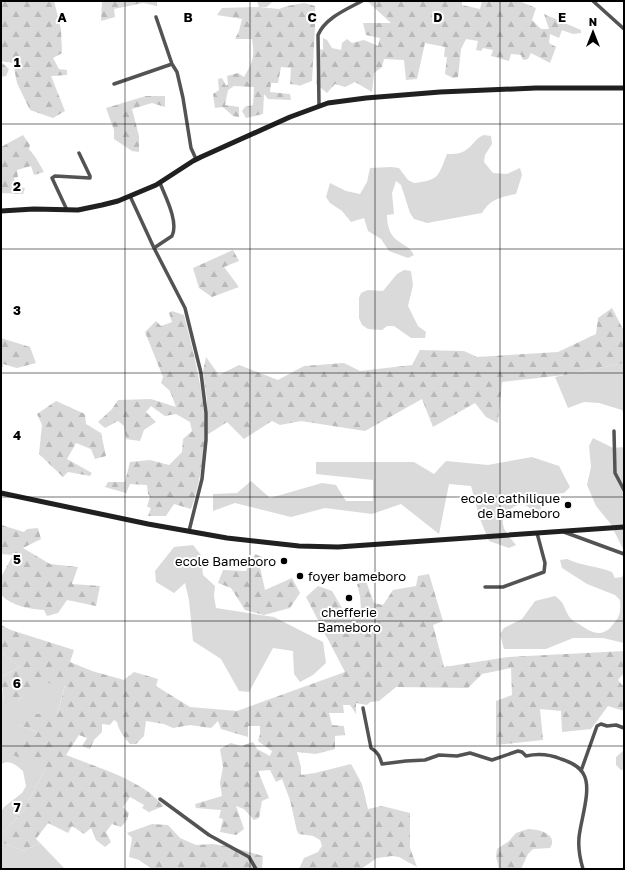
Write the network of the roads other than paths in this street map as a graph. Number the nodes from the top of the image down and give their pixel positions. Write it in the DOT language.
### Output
graph roads {
  1 [pos="362,1"];
  2 [pos="593,1"];
  3 [pos="156,17"];
  4 [pos="624,29"];
  5 [pos="172,64"];
  6 [pos="114,84"];
  7 [pos="624,88"];
  8 [pos="319,105"];
  9 [pos="79,153"];
  10 [pos="196,159"];
  11 [pos="160,183"];
  12 [pos="130,196"];
  13 [pos="66,210"];
  14 [pos="1,211"];
  15 [pos="154,248"];
  16 [pos="614,431"];
  17 [pos="624,490"];
  18 [pos="1,493"];
  19 [pos="624,527"];
  20 [pos="189,531"];
  21 [pos="562,532"];
  22 [pos="538,534"];
  23 [pos="624,554"];
  24 [pos="485,587"];
  25 [pos="364,708"];
  26 [pos="624,728"];
  27 [pos="581,771"];
  28 [pos="160,799"];
  29 [pos="256,869"];
  30 [pos="583,869"];
  1 -- 8 [label="street"];
  2 -- 4 [label="street"];
  3 -- 5 [label="street"];
  5 -- 6 [label="street"];
  5 -- 10 [label="street"];
  7 -- 8 [label="street"];
  8 -- 10 [label="street"];
  9 -- 13 [label="street"];
  10 -- 11 [label="street"];
  11 -- 12 [label="street"];
  11 -- 15 [label="street"];
  12 -- 13 [label="street"];
  12 -- 15 [label="street"];
  13 -- 14 [label="street"];
  15 -- 20 [label="street"];
  16 -- 17 [label="street"];
  18 -- 20 [label="street"];
  19 -- 21 [label="street"];
  20 -- 22 [label="street"];
  21 -- 22 [label="street"];
  21 -- 23 [label="street"];
  22 -- 24 [label="street"];
  25 -- 27 [label="street"];
  26 -- 27 [label="street"];
  27 -- 30 [label="street"];
  28 -- 29 [label="street"];
}
